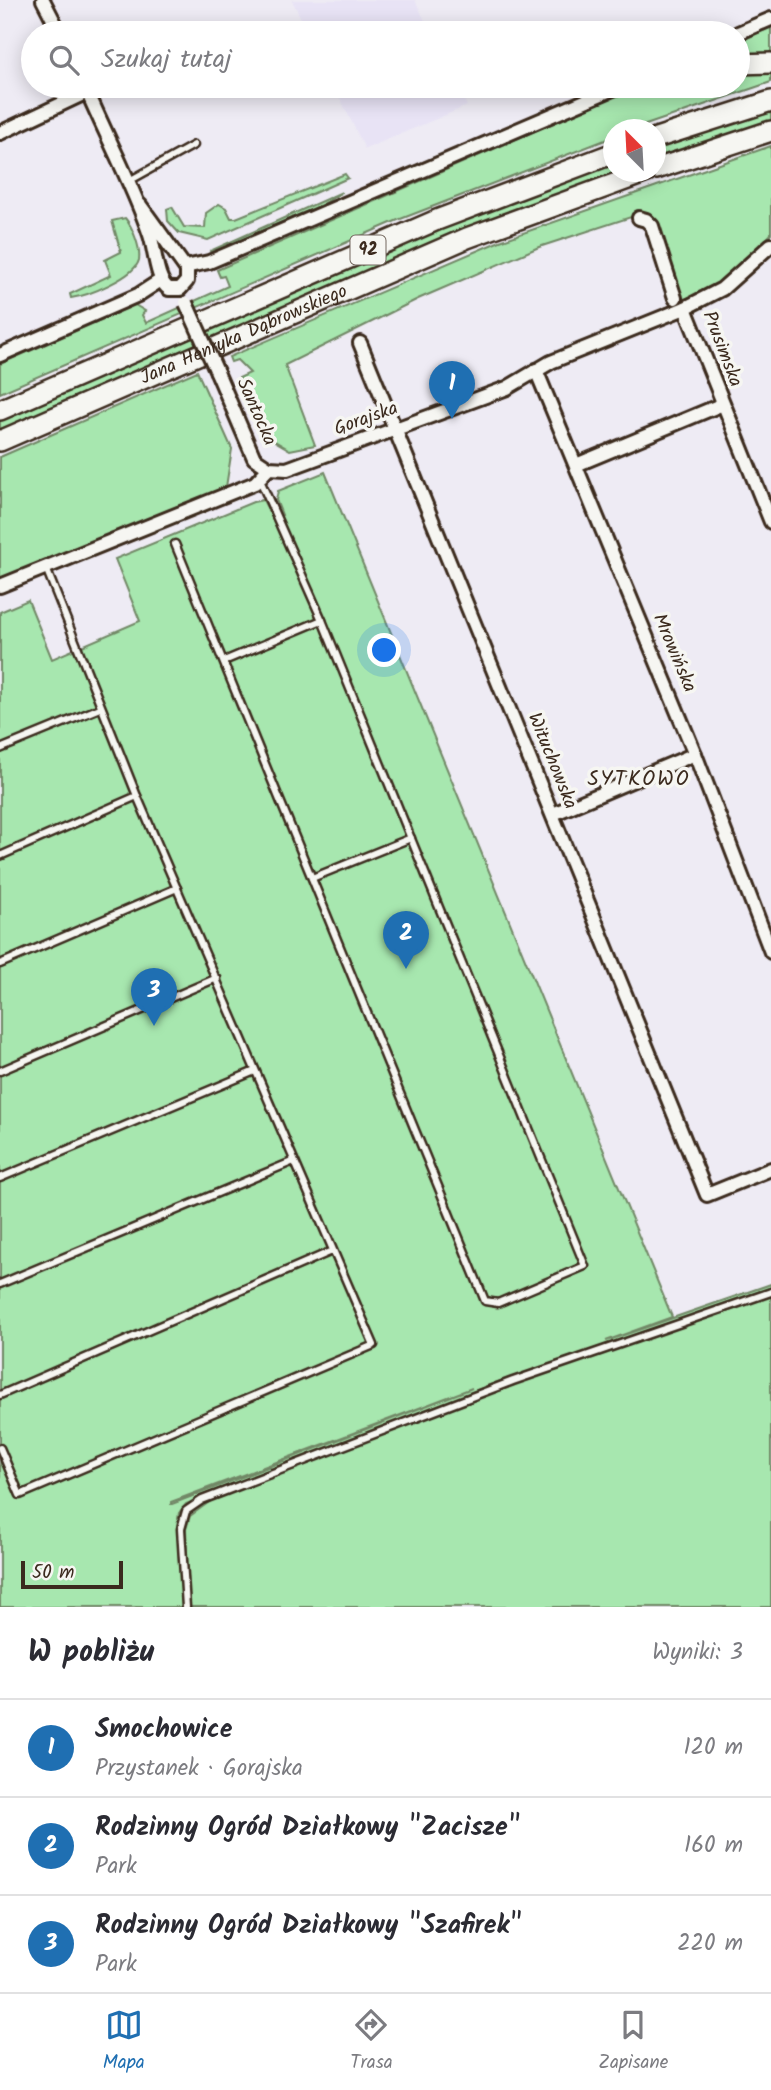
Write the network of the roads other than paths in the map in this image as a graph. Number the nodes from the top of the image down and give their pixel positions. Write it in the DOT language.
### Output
graph roads {
  1 [pos="43,0"];
  2 [pos="771,19"];
  3 [pos="54,21"];
  4 [pos="750,28"];
  5 [pos="771,63"];
  6 [pos="750,64"];
  7 [pos="68,98"];
  8 [pos="90,98"];
  9 [pos="592,98"];
  10 [pos="771,101"];
  11 [pos="771,131"];
  12 [pos="0,133"];
  13 [pos="666,135"];
  14 [pos="194,145"];
  15 [pos="603,157"];
  16 [pos="666,166"];
  17 [pos="129,181"];
  18 [pos="620,182"];
  19 [pos="140,205"];
  20 [pos="639,218"];
  21 [pos="771,245"];
  22 [pos="183,265"];
  23 [pos="161,277"];
  24 [pos="180,289"];
  25 [pos="680,303"];
  26 [pos="360,343"];
  27 [pos="0,355"];
  28 [pos="536,370"];
  29 [pos="723,404"];
  30 [pos="0,410"];
  31 [pos="396,428"];
  32 [pos="0,441"];
  33 [pos="576,465"];
  34 [pos="269,468"];
  35 [pos="260,480"];
  36 [pos="771,522"];
  37 [pos="175,544"];
  38 [pos="46,568"];
  39 [pos="0,586"];
  40 [pos="322,620"];
  41 [pos="224,661"];
  42 [pos="100,708"];
  43 [pos="0,749"];
  44 [pos="695,754"];
  45 [pos="137,796"];
  46 [pos="553,814"];
  47 [pos="411,838"];
  48 [pos="0,856"];
  49 [pos="312,878"];
  50 [pos="177,888"];
  51 [pos="771,952"];
  52 [pos="0,964"];
  53 [pos="216,978"];
  54 [pos="0,1071"];
  55 [pos="255,1071"];
  56 [pos="294,1161"];
  57 [pos="771,1169"];
  58 [pos="0,1178"];
  59 [pos="332,1251"];
  60 [pos="0,1284"];
  61 [pos="771,1292"];
  62 [pos="0,1395"];
  63 [pos="0,1448"];
  64 [pos="186,1607"];
  1 -- 3 [label="street"];
  2 -- 4 [label="street"];
  5 -- 6 [label="main road"];
  7 -- 12 [label="street"];
  8 -- 17 [label="street"];
  9 -- 22 [label="street"];
  10 -- 13 [label="main road"];
  11 -- 16 [label="main road"];
  14 -- 17 [label="lane"];
  15 -- 30 [label="main road, Jana Henryka Dąbrowskiego / 92"];
  17 -- 19 [label="street"];
  18 -- 32 [label="main road, Jana Henryka Dąbrowskiego / 92"];
  19 -- 22 [label="street"];
  19 -- 23 [label="street"];
  20 -- 25 [label="street, Prusimska"];
  21 -- 25 [label="street, Gorajska"];
  22 -- 23 [label="street"];
  22 -- 24 [label="street"];
  23 -- 24 [label="street"];
  23 -- 27 [label="street"];
  24 -- 34 [label="street, Santocka, bridge"];
  25 -- 28 [label="street, Gorajska"];
  25 -- 29 [label="street, Prusimska"];
  26 -- 31 [label="street, Wituchowska"];
  28 -- 31 [label="street, Gorajska"];
  28 -- 33 [label="street, Mrowińska"];
  29 -- 33 [label="street"];
  29 -- 36 [label="street, Prusimska"];
  31 -- 34 [label="street, Gorajska"];
  31 -- 46 [label="street, Wituchowska"];
  33 -- 44 [label="street, Mrowińska"];
  34 -- 35 [label="street"];
  35 -- 38 [label="street"];
  35 -- 40 [label="lane"];
  37 -- 41 [label="lane"];
  38 -- 39 [label="street"];
  38 -- 42 [label="lane"];
  40 -- 41 [label="lane"];
  40 -- 47 [label="lane"];
  41 -- 49 [label="lane"];
  42 -- 43 [label="lane"];
  42 -- 45 [label="lane"];
  44 -- 46 [label="street"];
  44 -- 51 [label="street, Mrowińska"];
  45 -- 48 [label="lane"];
  45 -- 50 [label="lane"];
  46 -- 57 [label="street, Wituchowska"];
  47 -- 49 [label="lane"];
  47 -- 49 [label="lane"];
  50 -- 52 [label="lane"];
  50 -- 53 [label="lane"];
  53 -- 54 [label="lane"];
  53 -- 55 [label="lane"];
  55 -- 56 [label="lane"];
  55 -- 58 [label="lane"];
  56 -- 59 [label="lane"];
  56 -- 60 [label="lane"];
  59 -- 62 [label="lane"];
  59 -- 63 [label="lane"];
  61 -- 64 [label="lane"];
}
